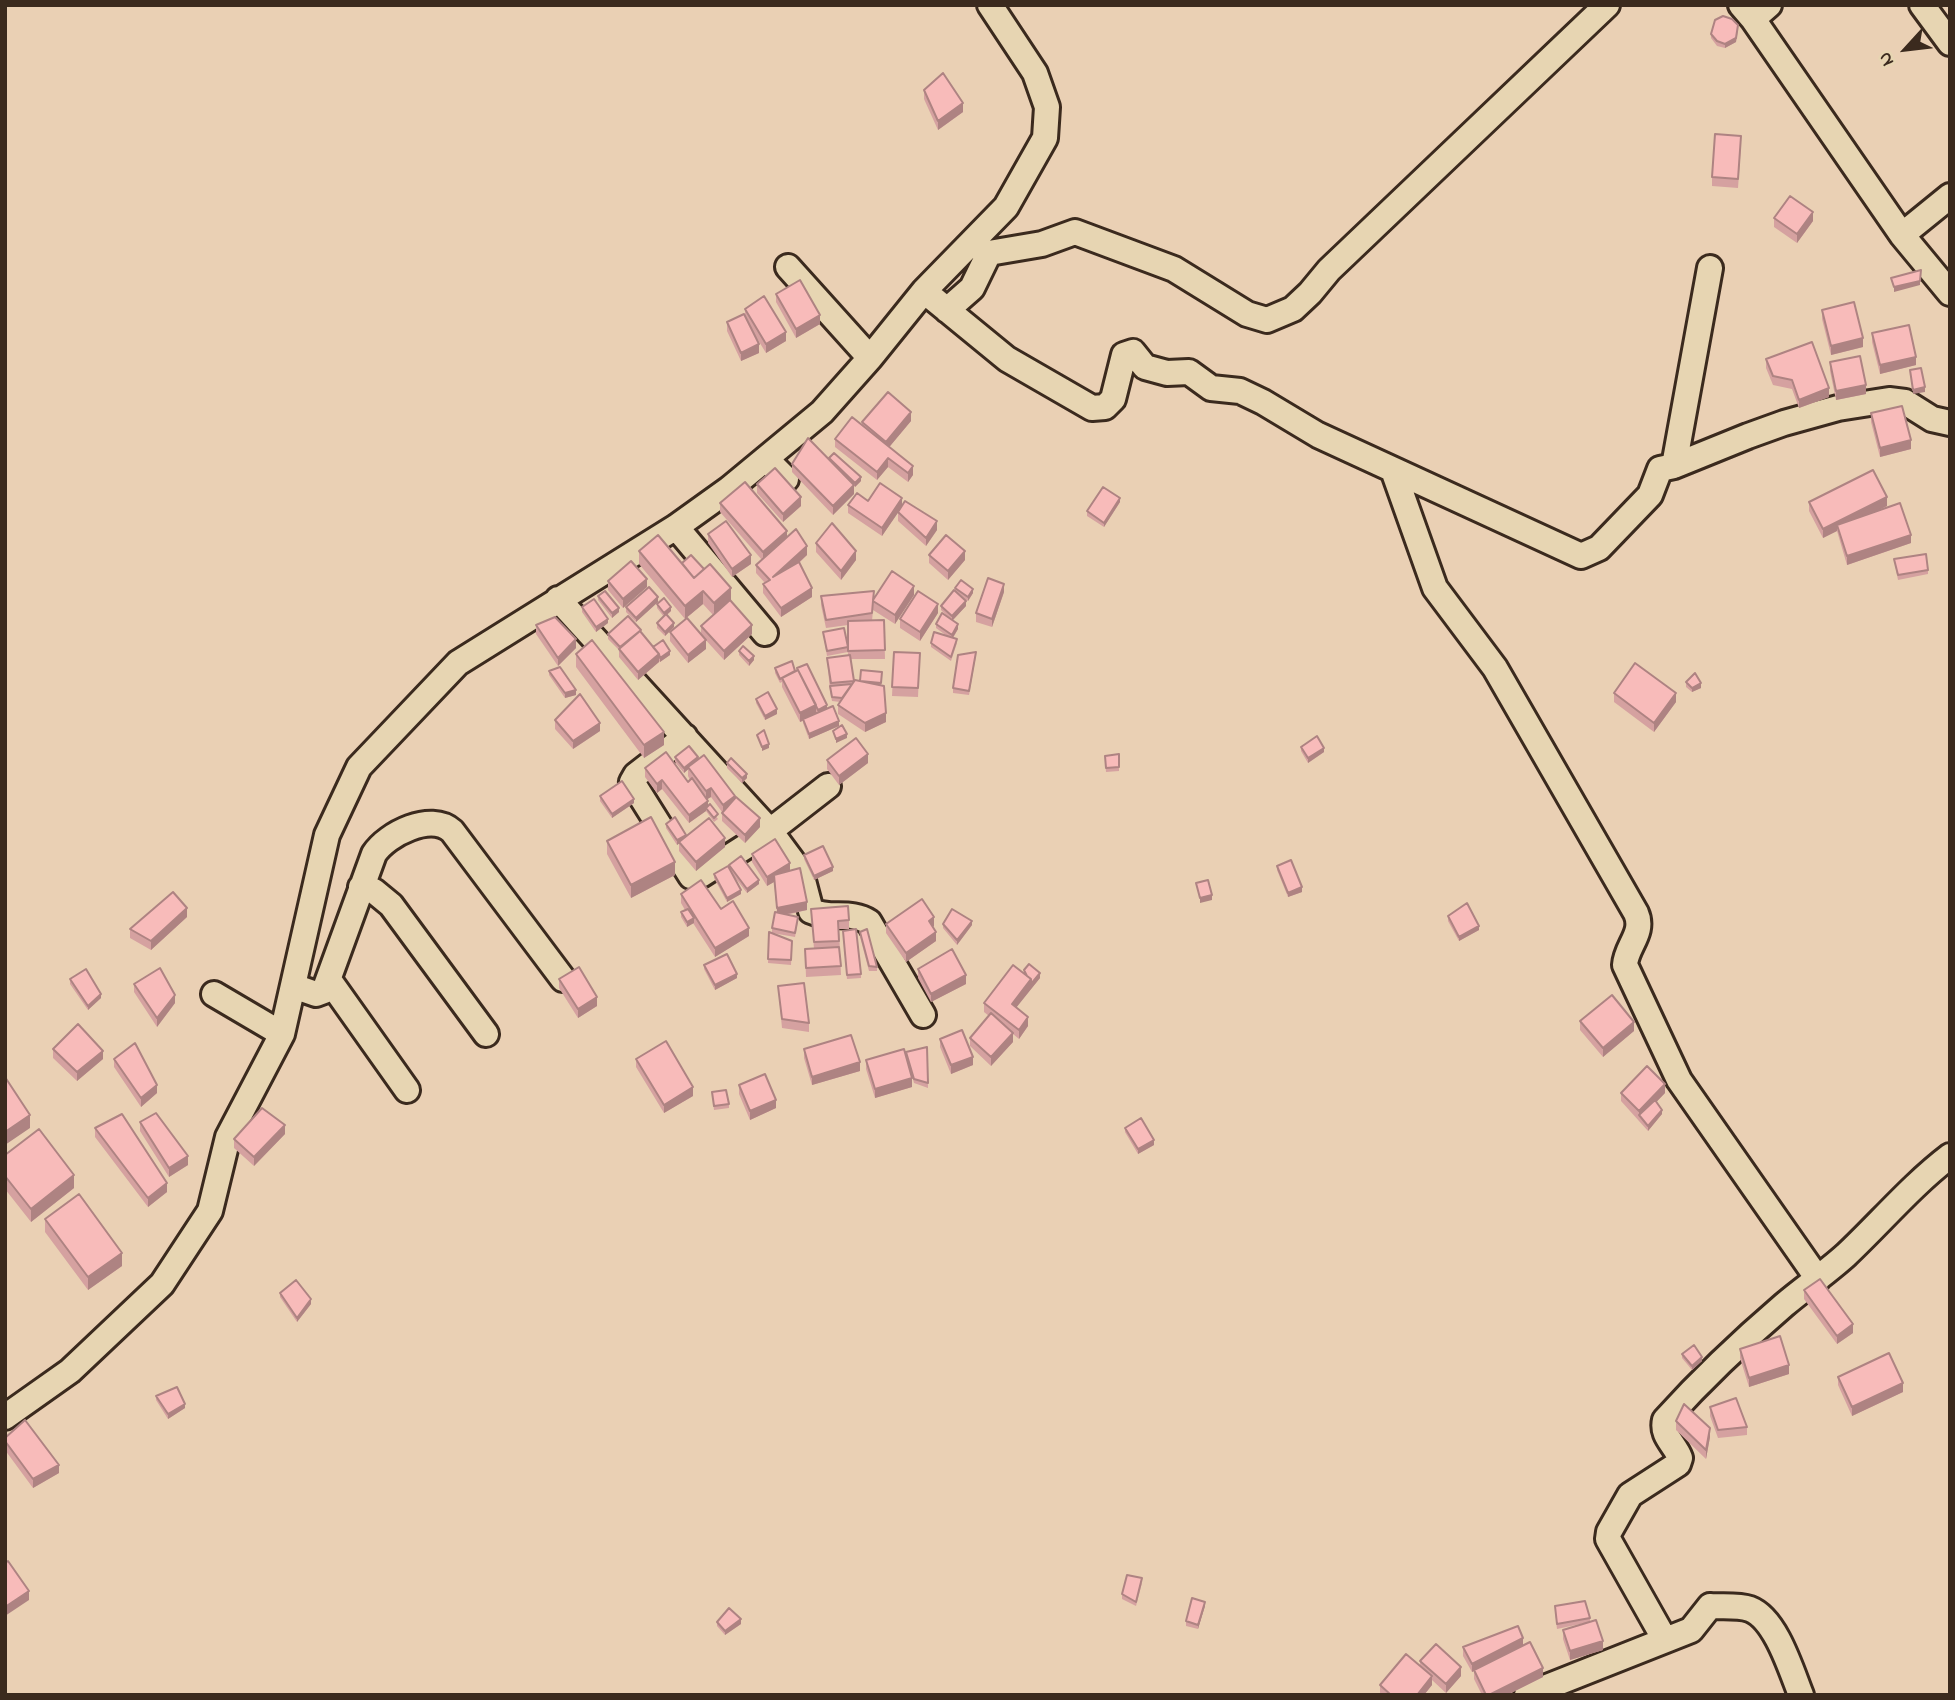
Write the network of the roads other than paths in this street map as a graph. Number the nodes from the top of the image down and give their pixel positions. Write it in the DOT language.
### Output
graph roads {
  1 [pos="990,5"];
  2 [pos="1607,5"];
  3 [pos="1922,5"];
  4 [pos="1754,10"];
  5 [pos="1950,43"];
  6 [pos="1950,196"];
  7 [pos="1902,234"];
  8 [pos="789,267"];
  9 [pos="1710,268"];
  10 [pos="923,291"];
  11 [pos="1950,293"];
  12 [pos="947,310"];
  13 [pos="870,358"];
  14 [pos="1950,423"];
  15 [pos="766,459"];
  16 [pos="1674,467"];
  17 [pos="1393,470"];
  18 [pos="786,479"];
  19 [pos="676,527"];
  20 [pos="558,599"];
  21 [pos="765,634"];
  22 [pos="685,737"];
  23 [pos="828,786"];
  24 [pos="770,831"];
  25 [pos="362,887"];
  26 [pos="563,979"];
  27 [pos="329,980"];
  28 [pos="293,986"];
  29 [pos="214,994"];
  30 [pos="923,1015"];
  31 [pos="282,1034"];
  32 [pos="486,1034"];
  33 [pos="407,1090"];
  34 [pos="1950,1156"];
  35 [pos="1818,1279"];
  36 [pos="5,1417"];
  37 [pos="1665,1640"];
  38 [pos="1527,1695"];
  39 [pos="1801,1695"];
  1 -- 10 [label="street"];
  2 -- 12 [label="street"];
  3 -- 5 [label="street"];
  4 -- 7 [label="street"];
  6 -- 7 [label="street"];
  7 -- 11 [label="street"];
  8 -- 13 [label="street"];
  9 -- 16 [label="street"];
  10 -- 12 [label="street"];
  10 -- 13 [label="street"];
  12 -- 17 [label="street"];
  13 -- 15 [label="street"];
  14 -- 16 [label="street"];
  15 -- 18 [label="street"];
  15 -- 19 [label="street"];
  16 -- 17 [label="street"];
  17 -- 35 [label="street"];
  19 -- 20 [label="street"];
  19 -- 21 [label="street"];
  20 -- 22 [label="street"];
  20 -- 28 [label="street"];
  22 -- 24 [label="street"];
  22 -- 24 [label="street"];
  23 -- 24 [label="street"];
  24 -- 30 [label="street"];
  25 -- 26 [label="street"];
  25 -- 27 [label="street"];
  25 -- 32 [label="street"];
  27 -- 28 [label="street"];
  27 -- 33 [label="street"];
  28 -- 31 [label="street"];
  29 -- 31 [label="street"];
  31 -- 36 [label="street"];
  34 -- 35 [label="street"];
  35 -- 37 [label="street"];
  37 -- 38 [label="street"];
  37 -- 39 [label="street"];
}
